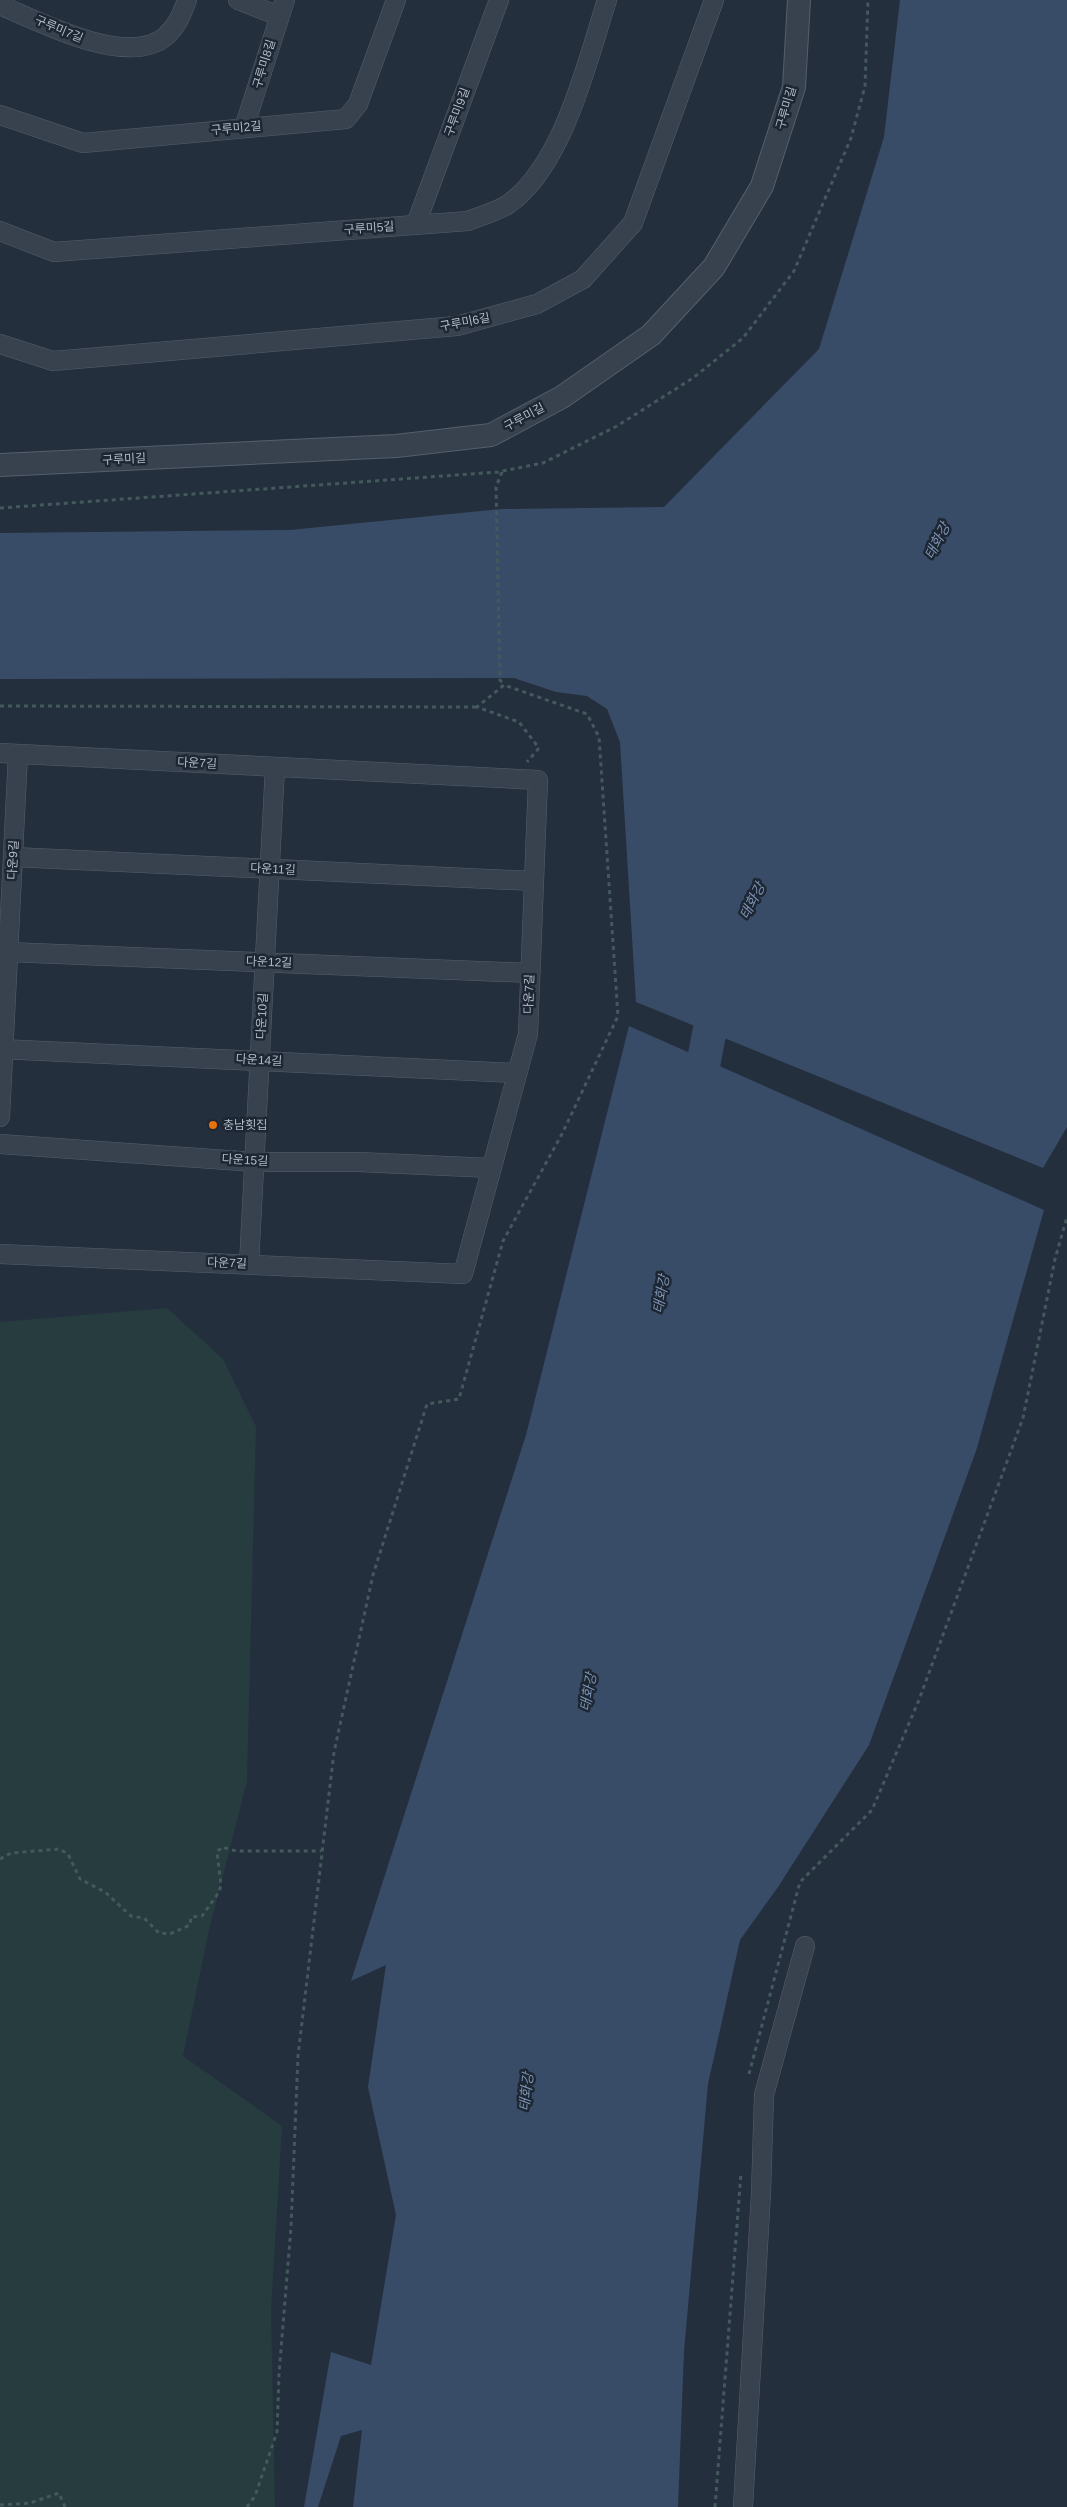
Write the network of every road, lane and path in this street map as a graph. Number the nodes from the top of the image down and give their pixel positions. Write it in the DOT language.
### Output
graph roads {
  1 [pos="187,0"];
  2 [pos="238,0"];
  3 [pos="396,0"];
  4 [pos="499,0"];
  5 [pos="607,0"];
  6 [pos="714,0"];
  7 [pos="799,0"];
  8 [pos="868,0"];
  9 [pos="0,5"];
  10 [pos="282,8"];
  11 [pos="0,115"];
  12 [pos="244,128"];
  13 [pos="416,224"];
  14 [pos="0,232"];
  15 [pos="0,344"];
  16 [pos="0,465"];
  17 [pos="502,472"];
  18 [pos="0,508"];
  19 [pos="504,685"];
  20 [pos="0,706"];
  21 [pos="477,707"];
  22 [pos="9,753"];
  23 [pos="275,767"];
  24 [pos="511,778"];
  25 [pos="13,857"];
  26 [pos="270,868"];
  27 [pos="534,881"];
  28 [pos="8,952"];
  29 [pos="265,961"];
  30 [pos="530,973"];
  31 [pos="2,1049"];
  32 [pos="260,1060"];
  33 [pos="517,1072"];
  34 [pos="0,1117"];
  35 [pos="0,1144"];
  36 [pos="255,1162"];
  37 [pos="491,1168"];
  38 [pos="1067,1217"];
  39 [pos="0,1254"];
  40 [pos="250,1264"];
  41 [pos="321,1851"];
  42 [pos="0,1859"];
  43 [pos="805,1946"];
  44 [pos="748,2078"];
  45 [pos="742,2166"];
  46 [pos="0,2505"];
  47 [pos="65,2507"];
  48 [pos="247,2507"];
  49 [pos="716,2507"];
  50 [pos="743,2507"];
  1 -- 9 [label="street, 구루미7길"];
  2 -- 10 [label="street"];
  3 -- 12 [label="street, 구루미2길"];
  4 -- 13 [label="street, 구루미9길"];
  5 -- 13 [label="street, 구루미5길"];
  6 -- 15 [label="street, 구루미6길"];
  7 -- 16 [label="street, 구루미길"];
  8 -- 17 [label="path"];
  10 -- 12 [label="street, 구루미8길"];
  11 -- 12 [label="street, 구루미2길"];
  13 -- 14 [label="street, 구루미5길"];
  17 -- 18 [label="path"];
  17 -- 19 [label="path"];
  19 -- 21 [label="path"];
  19 -- 41 [label="path"];
  20 -- 21 [label="path"];
  21 -- 24 [label="path"];
  22 -- 23 [label="street, 다운7길"];
  22 -- 25 [label="street, 다운9길"];
  23 -- 24 [label="street, 다운7길"];
  23 -- 26 [label="street, 다운10길"];
  24 -- 27 [label="street, 다운7길"];
  25 -- 26 [label="street, 다운11길"];
  25 -- 28 [label="street, 다운9길"];
  26 -- 27 [label="street, 다운11길"];
  26 -- 29 [label="street, 다운10길"];
  27 -- 30 [label="street, 다운7길"];
  28 -- 29 [label="street, 다운12길"];
  28 -- 31 [label="street, 다운9길"];
  29 -- 30 [label="street, 다운12길"];
  29 -- 32 [label="street, 다운10길"];
  30 -- 33 [label="street, 다운7길"];
  31 -- 32 [label="street, 다운14길"];
  31 -- 34 [label="street, 다운9길"];
  32 -- 33 [label="street, 다운14길"];
  32 -- 36 [label="street, 다운10길"];
  33 -- 37 [label="street, 다운7길"];
  35 -- 36 [label="street, 다운15길"];
  36 -- 37 [label="street, 다운15길"];
  36 -- 40 [label="street, 다운10길"];
  37 -- 40 [label="street, 다운7길"];
  38 -- 44 [label="path"];
  39 -- 40 [label="street, 다운7길"];
  41 -- 42 [label="path"];
  41 -- 48 [label="path"];
  43 -- 50 [label="street"];
  45 -- 49 [label="path"];
  46 -- 47 [label="path"];
}
